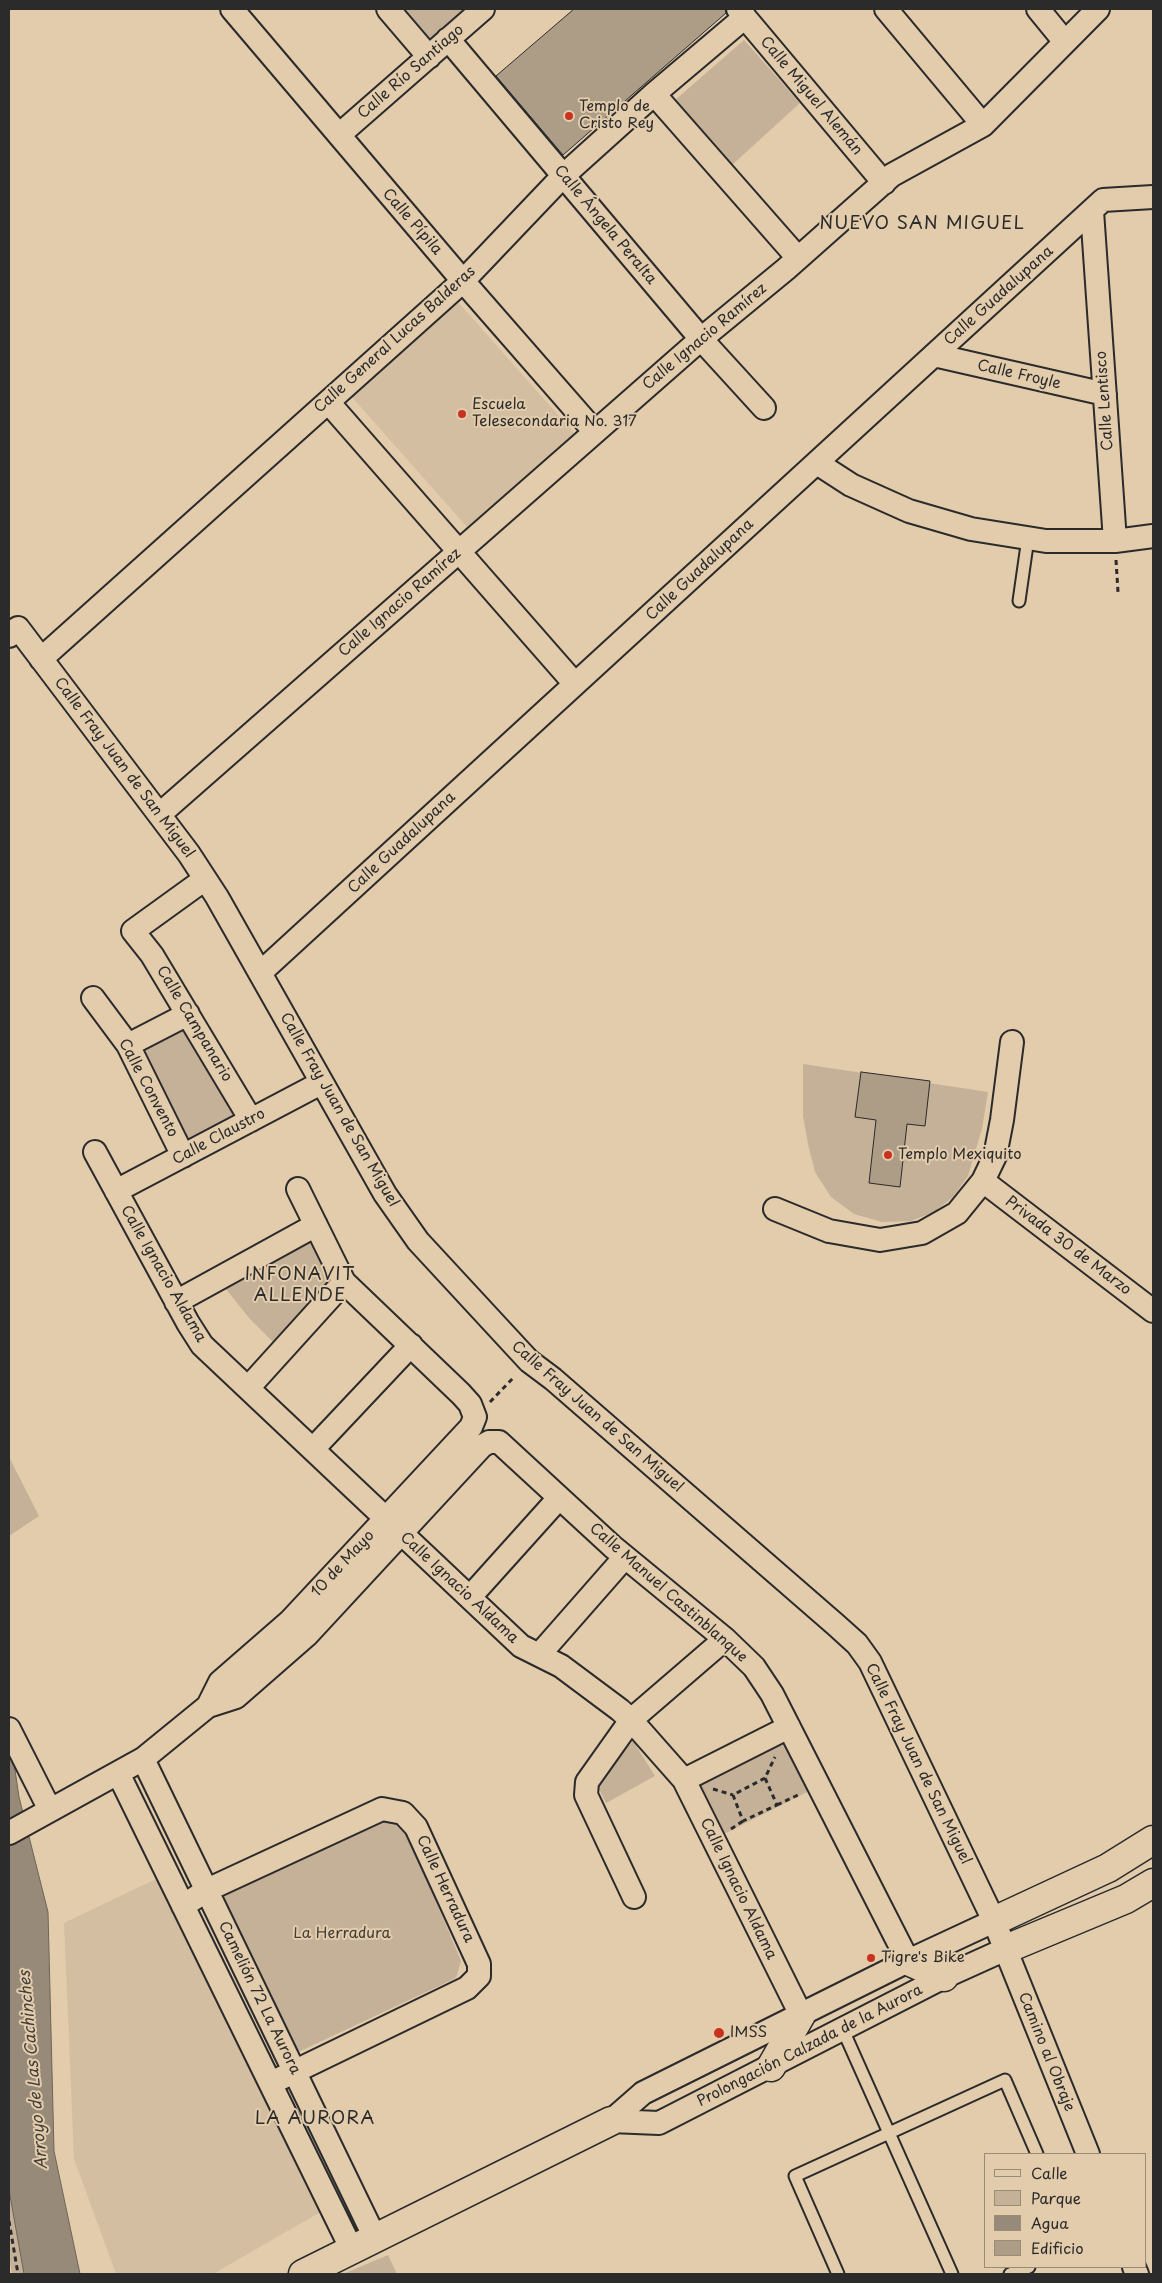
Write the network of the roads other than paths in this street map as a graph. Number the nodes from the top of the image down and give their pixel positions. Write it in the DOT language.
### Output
graph roads {
  1 [pos="232,9"];
  2 [pos="388,9"];
  3 [pos="483,9"];
  4 [pos="886,9"];
  5 [pos="1038,9"];
  6 [pos="1098,9"];
  7 [pos="742,13"];
  8 [pos="448,39"];
  9 [pos="1065,42"];
  10 [pos="429,57"];
  11 [pos="654,94"];
  12 [pos="983,125"];
  13 [pos="339,135"];
  14 [pos="563,176"];
  15 [pos="884,183"];
  16 [pos="1153,197"];
  17 [pos="1092,211"];
  18 [pos="798,258"];
  19 [pos="463,281"];
  20 [pos="701,339"];
  21 [pos="934,355"];
  22 [pos="1105,394"];
  23 [pos="328,402"];
  24 [pos="764,408"];
  25 [pos="595,432"];
  26 [pos="816,463"];
  27 [pos="1153,536"];
  28 [pos="1028,538"];
  29 [pos="1115,541"];
  30 [pos="459,552"];
  31 [pos="1019,601"];
  32 [pos="12,631"];
  33 [pos="41,658"];
  34 [pos="575,684"];
  35 [pos="160,814"];
  36 [pos="205,879"];
  37 [pos="260,973"];
  38 [pos="93,998"];
  39 [pos="188,1014"];
  40 [pos="1012,1042"];
  41 [pos="128,1045"];
  42 [pos="321,1082"];
  43 [pos="251,1120"];
  44 [pos="95,1152"];
  45 [pos="183,1156"];
  46 [pos="983,1180"];
  47 [pos="298,1189"];
  48 [pos="116,1191"];
  49 [pos="775,1209"];
  50 [pos="316,1225"];
  51 [pos="344,1282"];
  52 [pos="176,1302"];
  53 [pos="1153,1311"];
  54 [pos="411,1345"];
  55 [pos="248,1388"];
  56 [pos="489,1442"];
  57 [pos="313,1449"];
  58 [pos="559,1498"];
  59 [pos="386,1518"];
  60 [pos="402,1533"];
  61 [pos="625,1557"];
  62 [pos="470,1597"];
  63 [pos="725,1640"];
  64 [pos="284,1641"];
  65 [pos="539,1656"];
  66 [pos="631,1720"];
  67 [pos="789,1727"];
  68 [pos="9,1729"];
  69 [pos="143,1759"];
  70 [pos="118,1773"];
  71 [pos="684,1780"];
  72 [pos="50,1810"];
  73 [pos="9,1833"];
  74 [pos="1153,1840"];
  75 [pos="1108,1868"];
  76 [pos="1153,1883"];
  77 [pos="207,1890"];
  78 [pos="634,1897"];
  79 [pos="1153,1898"];
  80 [pos="1126,1899"];
  81 [pos="184,1906"];
  82 [pos="994,1922"];
  83 [pos="1006,1950"];
  84 [pos="908,1961"];
  85 [pos="944,1977"];
  86 [pos="801,2015"];
  87 [pos="843,2030"];
  88 [pos="771,2067"];
  89 [pos="295,2072"];
  90 [pos="270,2083"];
  91 [pos="611,2121"];
  92 [pos="888,2132"];
  93 [pos="1037,2153"];
  94 [pos="1088,2153"];
  95 [pos="364,2244"];
  96 [pos="1026,2268"];
  97 [pos="303,2274"];
  98 [pos="838,2274"];
  99 [pos="952,2274"];
  100 [pos="1010,2274"];
  1 -- 13 [label="street, Calle Pípila"];
  2 -- 10 [label="street"];
  3 -- 8 [label="street, Calle Río Santiago"];
  4 -- 12 [label="street"];
  5 -- 9 [label="street"];
  6 -- 9 [label="street, Calle Ignacio Ramírez"];
  7 -- 11 [label="street, Calle General Lucas Balderas"];
  7 -- 15 [label="street, Calle Miguel Alemán"];
  8 -- 10 [label="street, Calle Río Santiago"];
  8 -- 14 [label="street, Calle Ángela Peralta"];
  9 -- 12 [label="street, Calle Ignacio Ramírez"];
  10 -- 13 [label="street, Calle Río Santiago"];
  11 -- 14 [label="street, Calle General Lucas Balderas"];
  11 -- 18 [label="street"];
  12 -- 15 [label="street, Calle Ignacio Ramírez"];
  13 -- 19 [label="street, Calle Pípila"];
  14 -- 19 [label="street, Calle General Lucas Balderas"];
  14 -- 20 [label="street, Calle Ángela Peralta"];
  15 -- 18 [label="street, Calle Ignacio Ramírez"];
  16 -- 17 [label="street, Calle Guadalupana"];
  17 -- 21 [label="street, Calle Guadalupana"];
  17 -- 22 [label="street, Calle Lentisco"];
  18 -- 20 [label="street, Calle Ignacio Ramírez"];
  19 -- 23 [label="street, Calle General Lucas Balderas"];
  19 -- 25 [label="street, Calle Pípila"];
  20 -- 24 [label="street, Calle Ángela Peralta"];
  20 -- 25 [label="street, Calle Ignacio Ramírez"];
  21 -- 22 [label="street, Calle Froyle"];
  21 -- 26 [label="street, Calle Guadalupana"];
  22 -- 29 [label="street, Calle Lentisco"];
  23 -- 30 [label="street"];
  23 -- 33 [label="street, Calle General Lucas Balderas"];
  25 -- 30 [label="street, Calle Ignacio Ramírez"];
  26 -- 28 [label="street"];
  26 -- 34 [label="street, Calle Guadalupana"];
  27 -- 29 [label="street"];
  28 -- 29 [label="street"];
  28 -- 31 [label="lane"];
  30 -- 34 [label="street"];
  30 -- 35 [label="street, Calle Ignacio Ramírez"];
  32 -- 33 [label="street, Calle Fray Juan de San Miguel"];
  33 -- 35 [label="street, Calle Fray Juan de San Miguel"];
  34 -- 37 [label="street, Calle Guadalupana"];
  35 -- 36 [label="street, Calle Fray Juan de San Miguel"];
  36 -- 37 [label="street, Calle Fray Juan de San Miguel"];
  36 -- 39 [label="street, Calle Campanario"];
  37 -- 42 [label="street, Calle Fray Juan de San Miguel"];
  38 -- 41 [label="street, Calle Convento"];
  39 -- 41 [label="street"];
  39 -- 43 [label="street, Calle Campanario"];
  40 -- 46 [label="street"];
  41 -- 45 [label="street, Calle Convento"];
  42 -- 43 [label="street, Calle Claustro"];
  42 -- 82 [label="street, Calle Fray Juan de San Miguel"];
  43 -- 45 [label="street, Calle Claustro"];
  44 -- 48 [label="street, Calle Ignacio Aldama"];
  45 -- 48 [label="street, Calle Claustro"];
  46 -- 49 [label="street"];
  46 -- 53 [label="street, Privada 30 de Marzo"];
  47 -- 50 [label="street"];
  48 -- 52 [label="street, Calle Ignacio Aldama"];
  50 -- 51 [label="street"];
  50 -- 52 [label="street"];
  51 -- 54 [label="street"];
  51 -- 55 [label="street"];
  52 -- 55 [label="street, Calle Ignacio Aldama"];
  54 -- 57 [label="street"];
  54 -- 59 [label="street, 10 de Mayo"];
  55 -- 57 [label="street, Calle Ignacio Aldama"];
  56 -- 58 [label="street, Calle Manuel Castinblanque"];
  56 -- 60 [label="street, 10 de Mayo"];
  57 -- 59 [label="street, Calle Ignacio Aldama"];
  58 -- 61 [label="street, Calle Manuel Castinblanque"];
  58 -- 62 [label="street"];
  59 -- 60 [label="street, Calle Ignacio Aldama"];
  59 -- 64 [label="street, 10 de Mayo"];
  60 -- 62 [label="street, Calle Ignacio Aldama"];
  60 -- 64 [label="street, 10 de Mayo"];
  61 -- 63 [label="street, Calle Manuel Castinblanque"];
  61 -- 65 [label="street"];
  62 -- 65 [label="street, Calle Ignacio Aldama"];
  63 -- 66 [label="street"];
  63 -- 67 [label="street, Calle Manuel Castinblanque"];
  64 -- 69 [label="street, 10 de Mayo"];
  65 -- 66 [label="street, Calle Ignacio Aldama"];
  66 -- 71 [label="street, Calle Ignacio Aldama"];
  66 -- 78 [label="street"];
  67 -- 71 [label="street"];
  67 -- 84 [label="street, Calle Manuel Castinblanque"];
  68 -- 72 [label="street"];
  69 -- 70 [label="street, 10 de Mayo"];
  69 -- 77 [label="street, Camelión 72 La Aurora"];
  70 -- 72 [label="street, 10 de Mayo"];
  70 -- 81 [label="street, Camelión 72 La Aurora"];
  71 -- 86 [label="street, Calle Ignacio Aldama"];
  72 -- 73 [label="street, 10 de Mayo"];
  74 -- 75 [label="main road"];
  75 -- 82 [label="main road"];
  75 -- 83 [label="main road"];
  76 -- 80 [label="main road"];
  77 -- 81 [label="street, Calle Herradura"];
  77 -- 89 [label="street, Camelión 72 La Aurora"];
  77 -- 89 [label="street, Calle Herradura"];
  79 -- 80 [label="lane"];
  80 -- 83 [label="main road"];
  81 -- 90 [label="street, Camelión 72 La Aurora"];
  82 -- 83 [label="street, Calle Fray Juan de San Miguel"];
  82 -- 84 [label="street, Prolongación Calzada de la Aurora"];
  83 -- 85 [label="street, Prolongación Calzada de la Aurora"];
  83 -- 94 [label="street, Camino al Obraje"];
  84 -- 85 [label="main road"];
  84 -- 86 [label="street, Prolongación Calzada de la Aurora"];
  85 -- 87 [label="street, Prolongación Calzada de la Aurora"];
  86 -- 88 [label="main road"];
  86 -- 91 [label="street, Prolongación Calzada de la Aurora"];
  87 -- 88 [label="street, Prolongación Calzada de la Aurora"];
  87 -- 92 [label="lane"];
  88 -- 91 [label="street, Prolongación Calzada de la Aurora"];
  89 -- 90 [label="street, Calle Herradura"];
  89 -- 95 [label="street, Camelión 72 La Aurora"];
  90 -- 95 [label="street, Camelión 72 La Aurora"];
  91 -- 95 [label="main road, Prolongación Calzada de la Aurora"];
  92 -- 93 [label="lane"];
  92 -- 98 [label="lane"];
  92 -- 99 [label="lane"];
  95 -- 97 [label="main road, Prolongación Calzada de la Aurora"];
  96 -- 100 [label="lane"];
}
